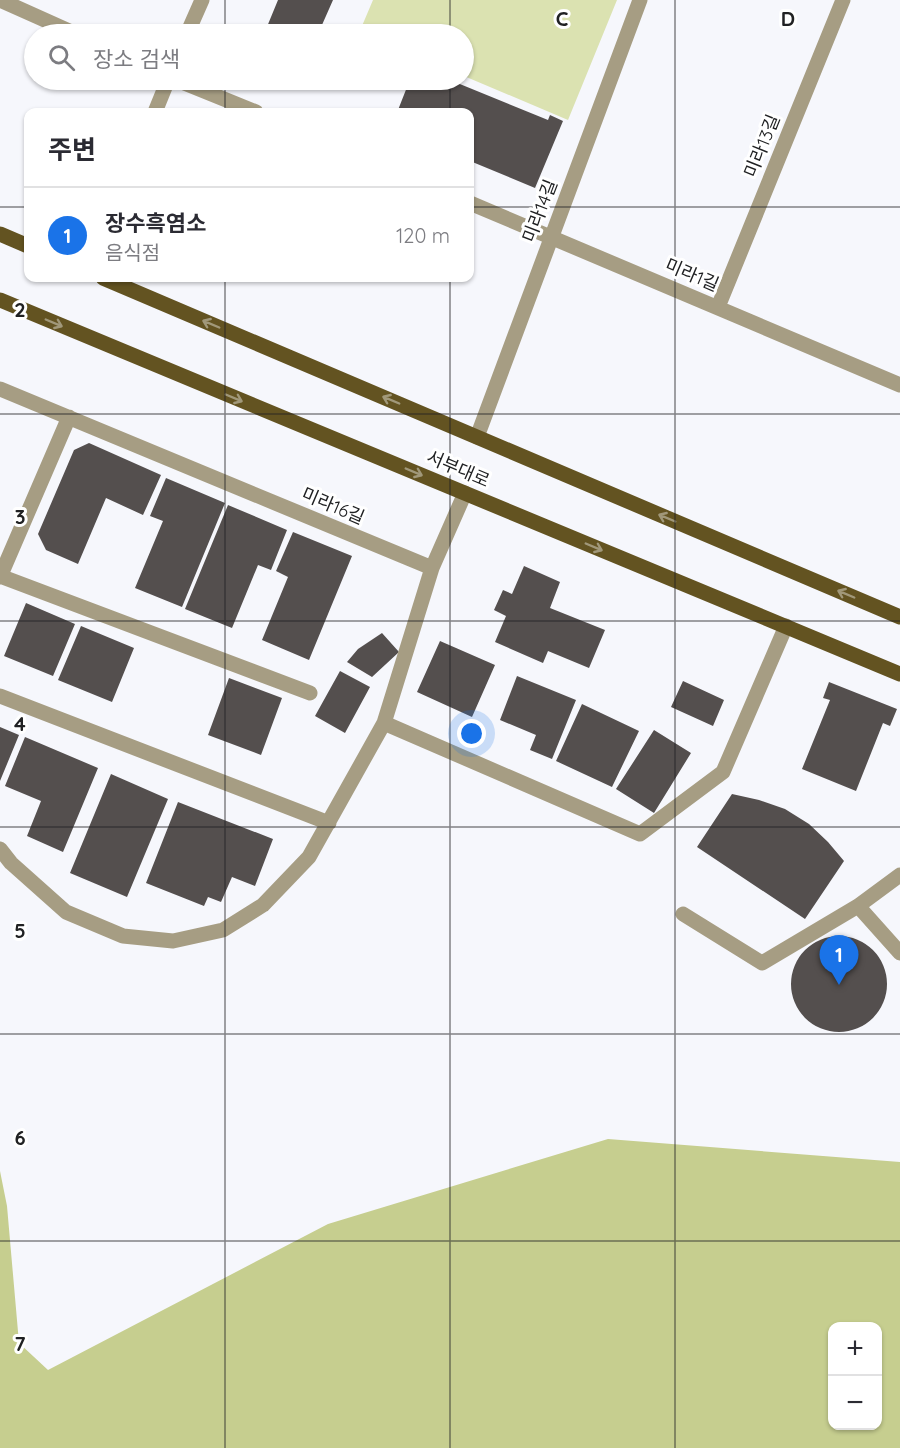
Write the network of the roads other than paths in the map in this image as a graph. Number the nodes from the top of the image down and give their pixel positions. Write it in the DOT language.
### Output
graph roads {
  1 [pos="202,0"];
  2 [pos="640,0"];
  3 [pos="843,0"];
  4 [pos="3,1"];
  5 [pos="54,24"];
  6 [pos="191,24"];
  7 [pos="164,90"];
  8 [pos="202,90"];
  9 [pos="157,108"];
  10 [pos="246,108"];
  11 [pos="474,205"];
  12 [pos="0,234"];
  13 [pos="551,237"];
  14 [pos="24,244"];
  15 [pos="112,282"];
  16 [pos="0,300"];
  17 [pos="718,307"];
  18 [pos="898,379"];
  19 [pos="0,389"];
  20 [pos="69,417"];
  21 [pos="477,437"];
  22 [pos="465,494"];
  23 [pos="432,568"];
  24 [pos="0,577"];
  25 [pos="900,617"];
  26 [pos="786,626"];
  27 [pos="900,674"];
  28 [pos="310,693"];
  29 [pos="0,696"];
  30 [pos="384,723"];
  31 [pos="328,823"];
  32 [pos="0,849"];
  33 [pos="900,875"];
  34 [pos="858,906"];
  35 [pos="683,914"];
  36 [pos="900,953"];
  1 -- 6 [label="street"];
  2 -- 13 [label="street, 미라14길"];
  3 -- 17 [label="street, 미라13길"];
  4 -- 5 [label="street"];
  7 -- 9 [label="street"];
  8 -- 10 [label="street"];
  11 -- 13 [label="street, 미라1길"];
  12 -- 14 [label="main road"];
  13 -- 17 [label="street, 미라1길"];
  13 -- 21 [label="street, 미라14길"];
  21 -- 15 [label="main road, 서부대로, one-way"];
  16 -- 22 [label="main road, 서부대로, one-way"];
  17 -- 18 [label="street, 미라1길"];
  19 -- 20 [label="street, 미라16길"];
  20 -- 23 [label="street, 미라16길"];
  20 -- 24 [label="street"];
  25 -- 21 [label="main road, 서부대로, one-way"];
  22 -- 23 [label="street"];
  22 -- 26 [label="main road, 서부대로, one-way"];
  23 -- 30 [label="street"];
  24 -- 28 [label="street"];
  26 -- 27 [label="main road, 서부대로"];
  26 -- 30 [label="street"];
  29 -- 31 [label="street"];
  30 -- 31 [label="street"];
  31 -- 32 [label="street"];
  33 -- 34 [label="street"];
  34 -- 35 [label="street"];
  34 -- 36 [label="street"];
}
